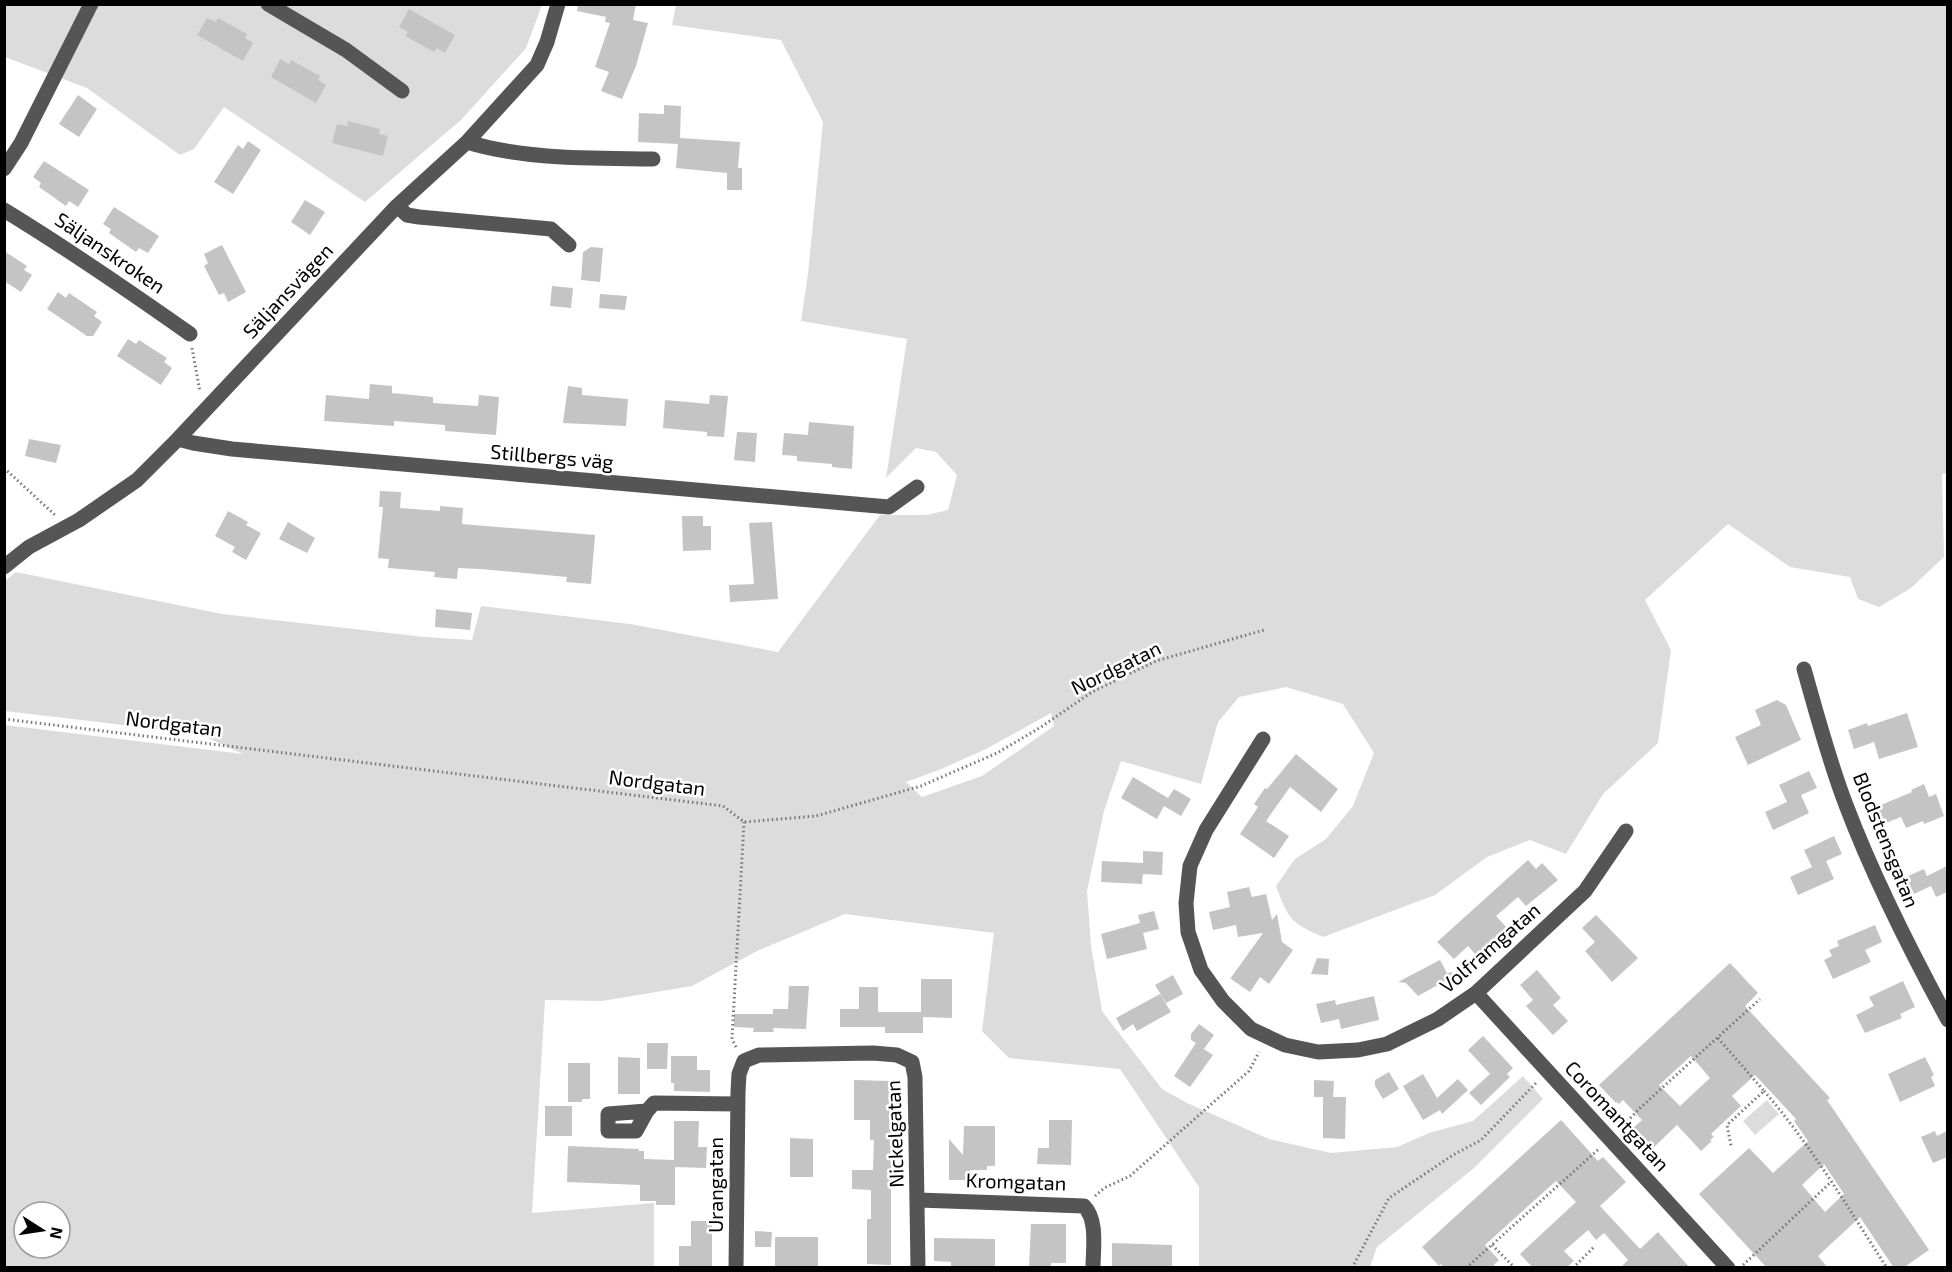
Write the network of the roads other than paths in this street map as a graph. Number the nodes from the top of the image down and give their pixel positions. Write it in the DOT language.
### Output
graph roads {
  1 [pos="91,4"];
  2 [pos="268,4"];
  3 [pos="558,4"];
  4 [pos="402,91"];
  5 [pos="467,142"];
  6 [pos="653,159"];
  7 [pos="4,169"];
  8 [pos="397,206"];
  9 [pos="4,210"];
  10 [pos="569,245"];
  11 [pos="190,334"];
  12 [pos="178,439"];
  13 [pos="917,487"];
  14 [pos="4,567"];
  15 [pos="1804,669"];
  16 [pos="1263,739"];
  17 [pos="1626,831"];
  18 [pos="1476,993"];
  19 [pos="1947,1020"];
  20 [pos="744,1061"];
  21 [pos="737,1104"];
  22 [pos="647,1111"];
  23 [pos="918,1200"];
  24 [pos="736,1268"];
  25 [pos="918,1268"];
  26 [pos="1093,1268"];
  27 [pos="1728,1268"];
  1 -- 7 [label="street"];
  2 -- 4 [label="street"];
  3 -- 5 [label="street, Säljansvägen"];
  5 -- 6 [label="street"];
  5 -- 8 [label="street, Säljansvägen"];
  8 -- 10 [label="street"];
  8 -- 12 [label="street, Säljansvägen"];
  9 -- 11 [label="street, Säljanskroken"];
  12 -- 13 [label="street, Stillbergs väg"];
  12 -- 14 [label="street, Säljansvägen"];
  15 -- 19 [label="street, Blodstensgatan"];
  16 -- 18 [label="street, Volframgatan"];
  17 -- 18 [label="street, Volframgatan"];
  18 -- 27 [label="street, Coromantgatan"];
  20 -- 21 [label="street, Urangatan"];
  20 -- 23 [label="street, Nickelgatan"];
  21 -- 22 [label="street"];
  21 -- 24 [label="street, Urangatan"];
  23 -- 25 [label="street, Nickelgatan"];
  23 -- 26 [label="street, Kromgatan"];
}
